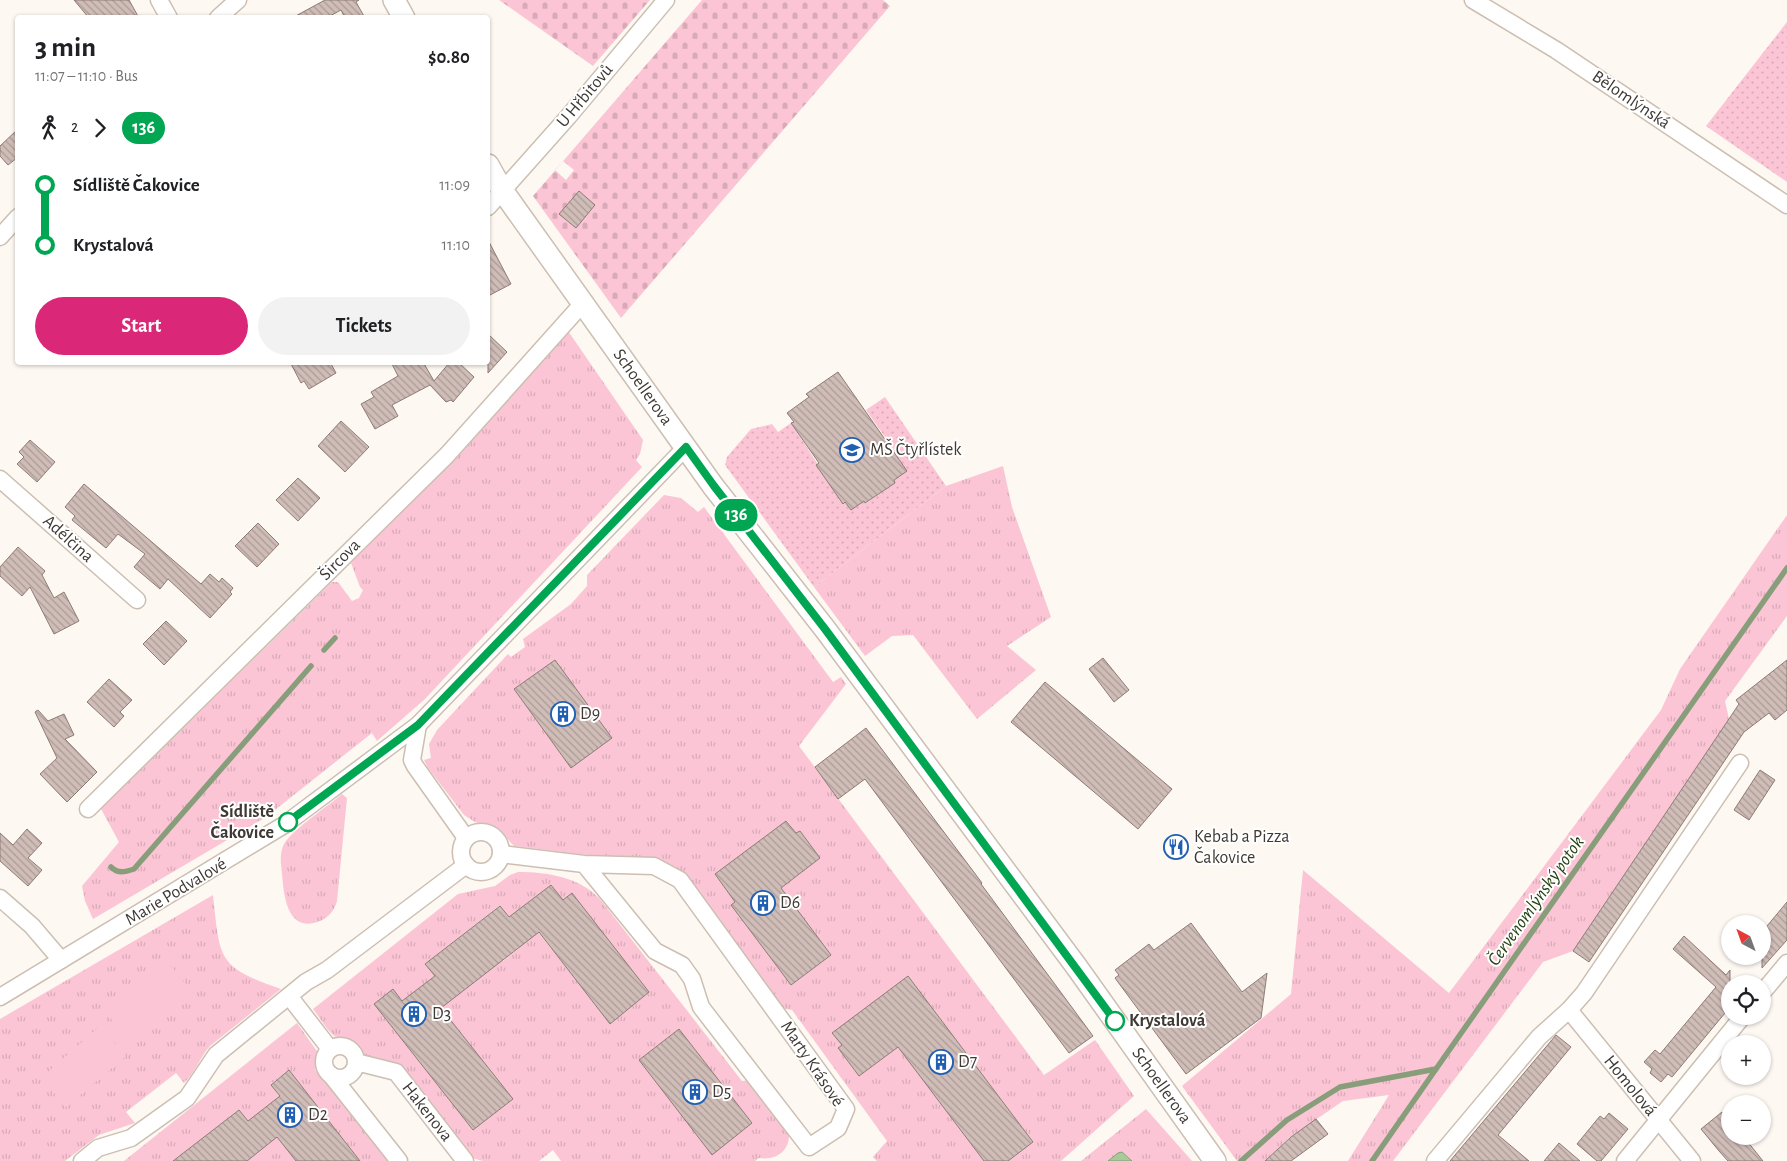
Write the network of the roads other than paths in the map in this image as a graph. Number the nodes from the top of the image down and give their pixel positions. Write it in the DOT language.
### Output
graph roads {
  1 [pos="159,0"];
  2 [pos="238,0"];
  3 [pos="394,0"];
  4 [pos="666,0"];
  5 [pos="1472,0"];
  6 [pos="166,15"];
  7 [pos="221,15"];
  8 [pos="402,15"];
  9 [pos="490,169"];
  10 [pos="502,190"];
  11 [pos="490,205"];
  12 [pos="1787,205"];
  13 [pos="15,220"];
  14 [pos="0,237"];
  15 [pos="584,302"];
  16 [pos="686,447"];
  17 [pos="0,479"];
  18 [pos="137,600"];
  19 [pos="418,725"];
  20 [pos="1740,763"];
  21 [pos="88,809"];
  22 [pos="466,838"];
  23 [pos="501,854"];
  24 [pos="584,864"];
  25 [pos="466,865"];
  26 [pos="0,898"];
  27 [pos="61,960"];
  28 [pos="1787,963"];
  29 [pos="1771,982"];
  30 [pos="289,996"];
  31 [pos="0,997"];
  32 [pos="1569,1010"];
  33 [pos="1735,1025"];
  34 [pos="330,1049"];
  35 [pos="356,1062"];
  36 [pos="331,1075"];
  37 [pos="1657,1119"];
  38 [pos="1214,1159"];
  39 [pos="82,1161"];
  40 [pos="399,1161"];
  41 [pos="465,1161"];
  42 [pos="1435,1161"];
  43 [pos="1625,1161"];
  44 [pos="1692,1161"];
  1 -- 6 [label="street"];
  2 -- 7 [label="street"];
  3 -- 8 [label="street"];
  4 -- 10 [label="street, U Hřbitovů"];
  5 -- 12 [label="street, Bělomlýnská"];
  9 -- 10 [label="street, Schoellerova"];
  10 -- 11 [label="street, U Hřbitovů"];
  10 -- 15 [label="street, Schoellerova"];
  13 -- 14 [label="street"];
  15 -- 16 [label="street, Schoellerova"];
  15 -- 21 [label="street, Šircova"];
  16 -- 19 [label="street, Marie Podvalové"];
  16 -- 38 [label="street, Schoellerova"];
  17 -- 18 [label="street, Adélčina"];
  19 -- 22 [label="street"];
  19 -- 27 [label="street, Marie Podvalové"];
  20 -- 32 [label="street"];
  22 -- 23 [label="street"];
  22 -- 25 [label="street"];
  23 -- 24 [label="street, Marty Krásové"];
  23 -- 25 [label="street"];
  24 -- 24 [label="street, Marty Krásové"];
  25 -- 30 [label="street"];
  26 -- 27 [label="street"];
  27 -- 31 [label="street, Marie Podvalové"];
  28 -- 29 [label="street"];
  30 -- 34 [label="street"];
  30 -- 39 [label="street"];
  32 -- 37 [label="street, Homolová"];
  32 -- 42 [label="street"];
  33 -- 37 [label="street"];
  34 -- 35 [label="street, Hakenova"];
  34 -- 36 [label="street"];
  35 -- 36 [label="street"];
  35 -- 41 [label="street, Hakenova"];
  36 -- 40 [label="street"];
  37 -- 43 [label="street"];
  37 -- 44 [label="street, Homolová"];
}
